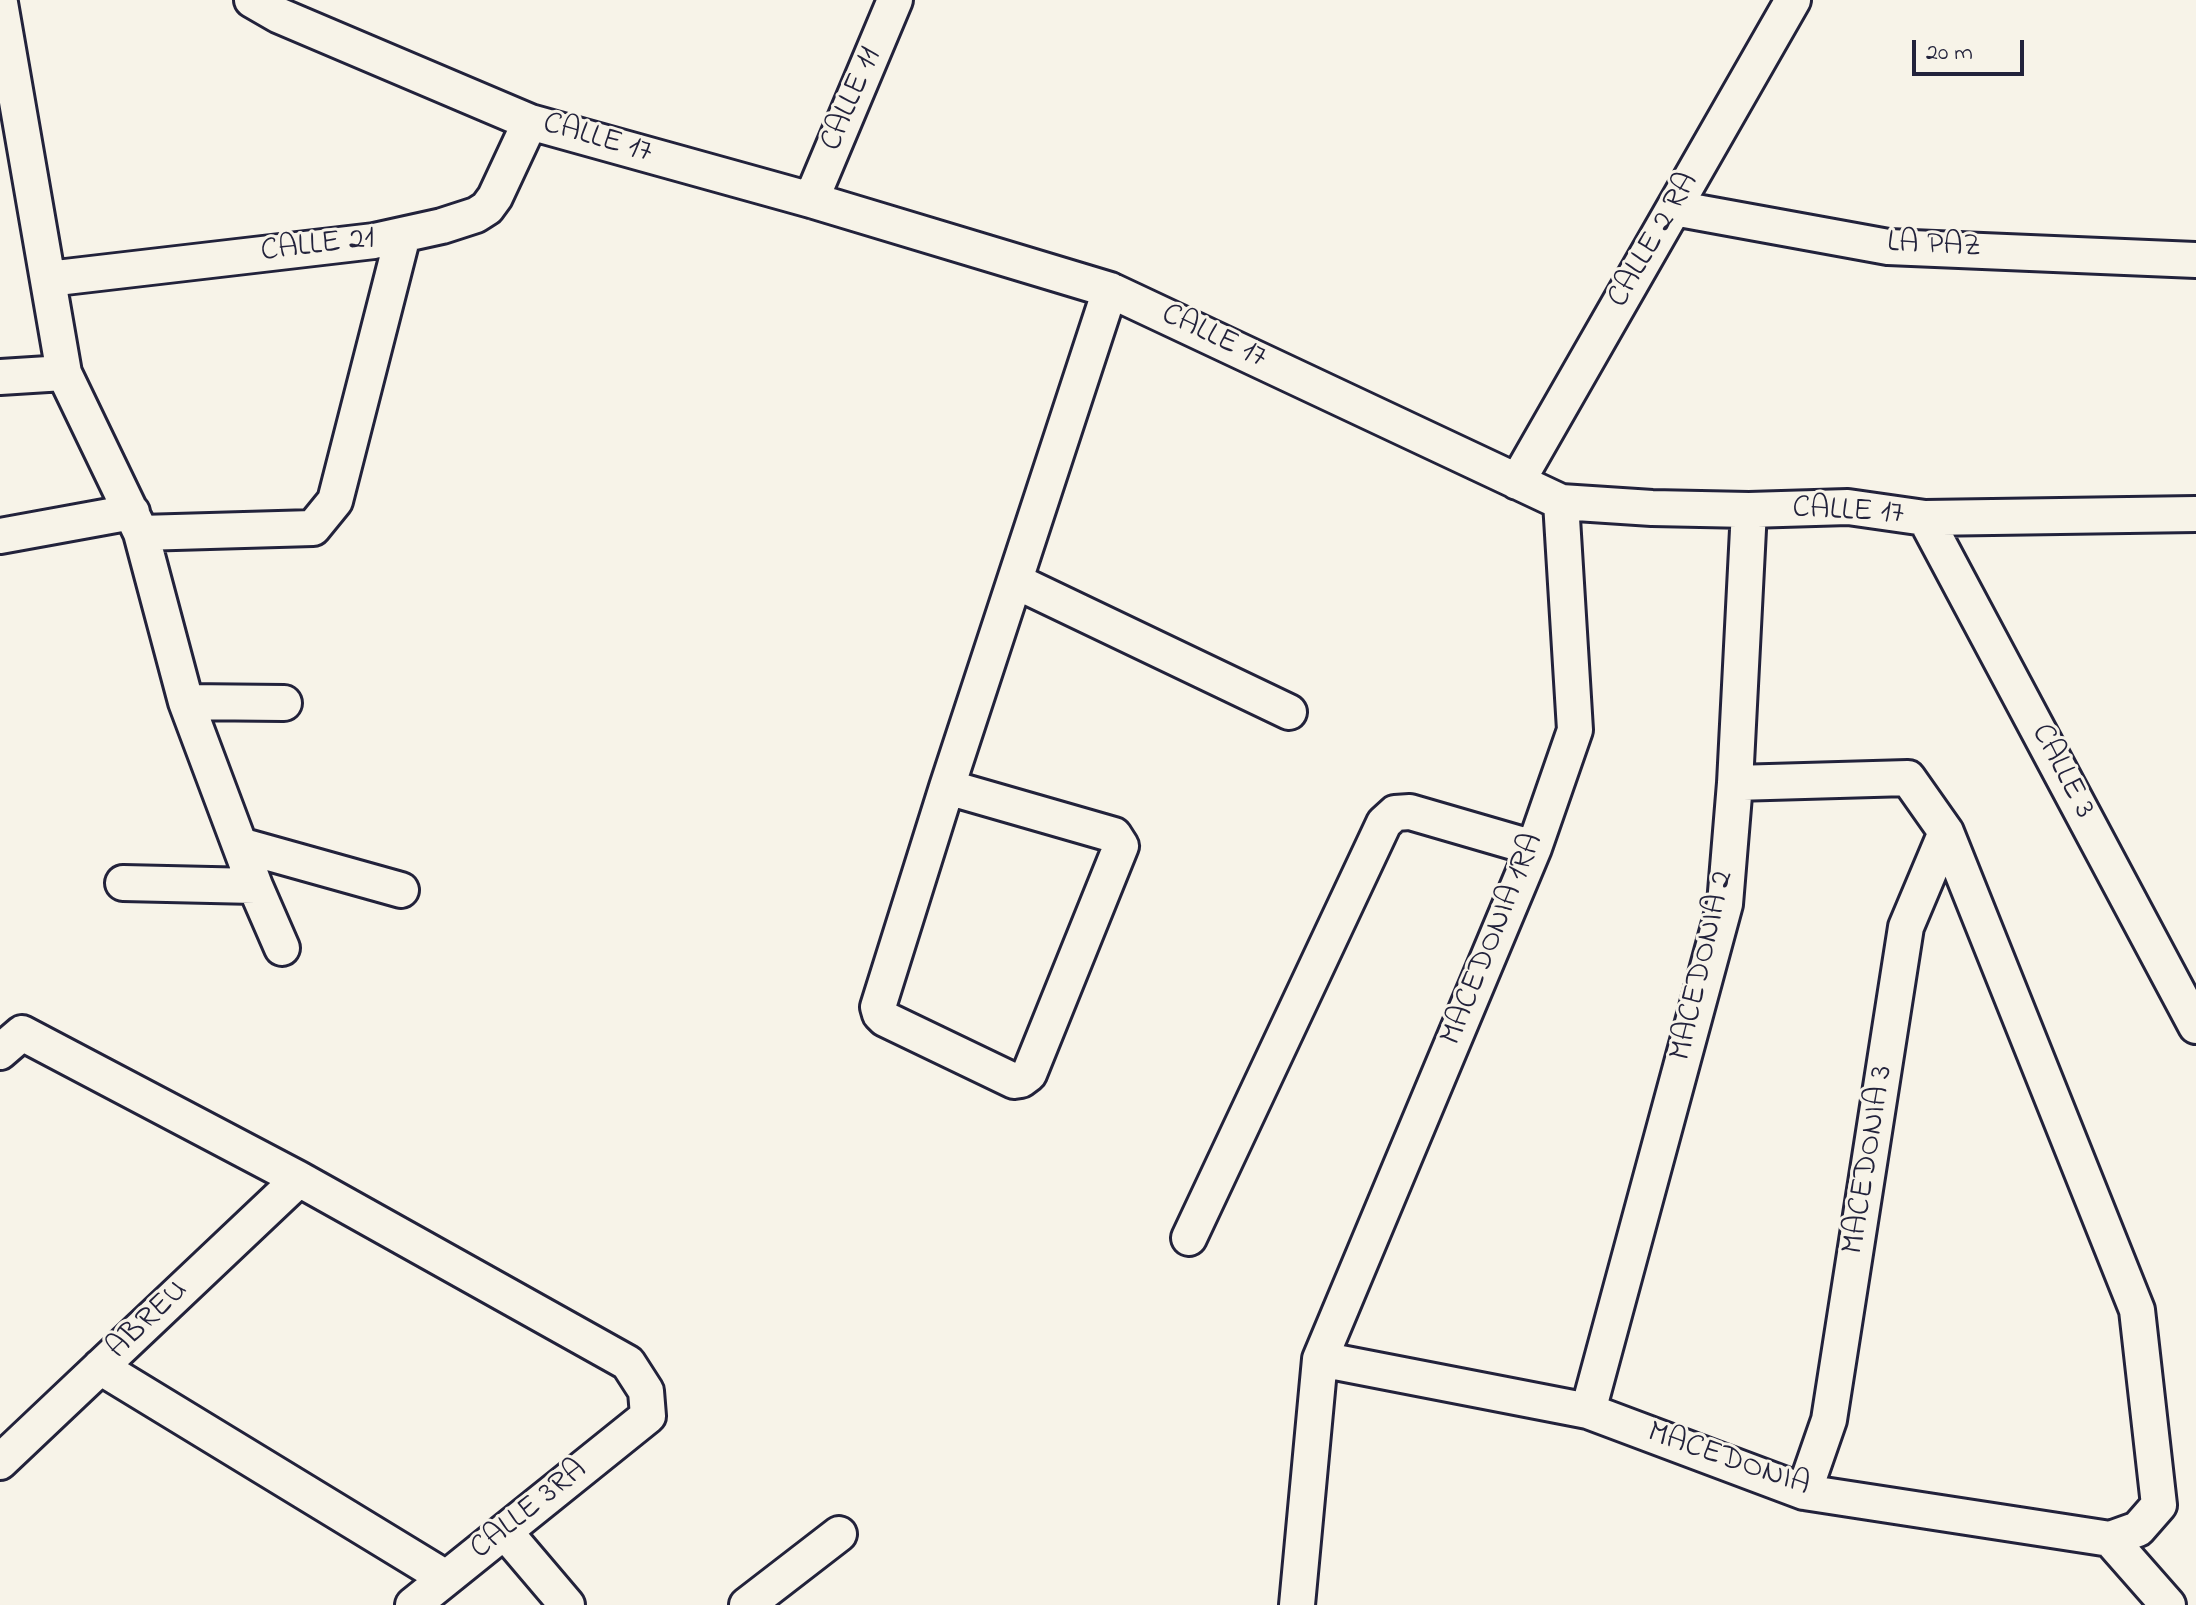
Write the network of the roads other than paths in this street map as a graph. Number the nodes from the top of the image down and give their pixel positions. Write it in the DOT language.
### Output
graph roads {
  1 [pos="252,0"];
  2 [pos="895,0"];
  3 [pos="1793,0"];
  4 [pos="0,3"];
  5 [pos="530,122"];
  6 [pos="15,167"];
  7 [pos="811,200"];
  8 [pos="1674,208"];
  9 [pos="403,235"];
  10 [pos="2196,260"];
  11 [pos="48,279"];
  12 [pos="1110,290"];
  13 [pos="64,373"];
  14 [pos="0,377"];
  15 [pos="1517,482"];
  16 [pos="1561,502"];
  17 [pos="1749,510"];
  18 [pos="1925,518"];
  19 [pos="2195,519"];
  20 [pos="137,523"];
  21 [pos="0,536"];
  22 [pos="1015,581"];
  23 [pos="186,702"];
  24 [pos="284,703"];
  25 [pos="1289,712"];
  26 [pos="1735,783"];
  27 [pos="947,787"];
  28 [pos="1946,832"];
  29 [pos="240,845"];
  30 [pos="1534,848"];
  31 [pos="123,883"];
  32 [pos="255,886"];
  33 [pos="401,890"];
  34 [pos="282,948"];
  35 [pos="2196,1026"];
  36 [pos="11,1042"];
  37 [pos="299,1179"];
  38 [pos="1189,1238"];
  39 [pos="1320,1359"];
  40 [pos="100,1367"];
  41 [pos="1588,1411"];
  42 [pos="2,1457"];
  43 [pos="1804,1492"];
  44 [pos="505,1532"];
  45 [pos="839,1534"];
  46 [pos="2124,1534"];
  47 [pos="446,1578"];
  48 [pos="413,1605"];
  49 [pos="567,1605"];
  50 [pos="747,1605"];
  51 [pos="1297,1605"];
  52 [pos="2168,1605"];
  1 -- 5 [label="street, CALLE 17"];
  2 -- 7 [label="street, CALLE 11"];
  3 -- 8 [label="street, CALLE 2 RA"];
  4 -- 6 [label="street"];
  5 -- 7 [label="street, CALLE 17"];
  5 -- 9 [label="street, CALLE 21"];
  6 -- 11 [label="street"];
  7 -- 12 [label="street, CALLE 17"];
  8 -- 10 [label="street, LA PAZ"];
  8 -- 15 [label="street, CALLE 2 RA"];
  9 -- 11 [label="street, CALLE 21"];
  9 -- 20 [label="street"];
  11 -- 13 [label="street"];
  12 -- 15 [label="street, CALLE 17"];
  12 -- 22 [label="street"];
  13 -- 14 [label="street"];
  13 -- 20 [label="street"];
  15 -- 16 [label="street, CALLE 17"];
  16 -- 17 [label="street, CALLE 17"];
  16 -- 30 [label="street, MACEDONIA 1RA"];
  17 -- 18 [label="street, CALLE 17"];
  17 -- 26 [label="street, MACEDONIA 2"];
  18 -- 19 [label="street, CALLE 17"];
  18 -- 35 [label="street, CALLE 3"];
  20 -- 21 [label="street"];
  20 -- 23 [label="street"];
  22 -- 25 [label="street"];
  22 -- 27 [label="street"];
  23 -- 24 [label="street"];
  23 -- 29 [label="street"];
  26 -- 28 [label="street"];
  26 -- 41 [label="street, MACEDONIA 2"];
  27 -- 27 [label="street"];
  28 -- 43 [label="street, MACEDONIA 3"];
  28 -- 46 [label="street"];
  29 -- 32 [label="street"];
  29 -- 33 [label="street"];
  30 -- 38 [label="street"];
  30 -- 39 [label="street, MACEDONIA 1RA"];
  31 -- 32 [label="street"];
  32 -- 34 [label="street"];
  36 -- 37 [label="street"];
  37 -- 40 [label="street, ABREU"];
  37 -- 44 [label="street, CALLE 3RA"];
  39 -- 41 [label="street, MACEDONIA"];
  39 -- 51 [label="street, MACEDONIA 1RA"];
  40 -- 42 [label="street, ABREU"];
  40 -- 47 [label="street"];
  41 -- 43 [label="street, MACEDONIA"];
  43 -- 46 [label="street, MACEDONIA"];
  44 -- 47 [label="street, CALLE 3RA"];
  44 -- 49 [label="street"];
  45 -- 50 [label="street"];
  46 -- 52 [label="street"];
  47 -- 48 [label="street, CALLE 3RA"];
}
